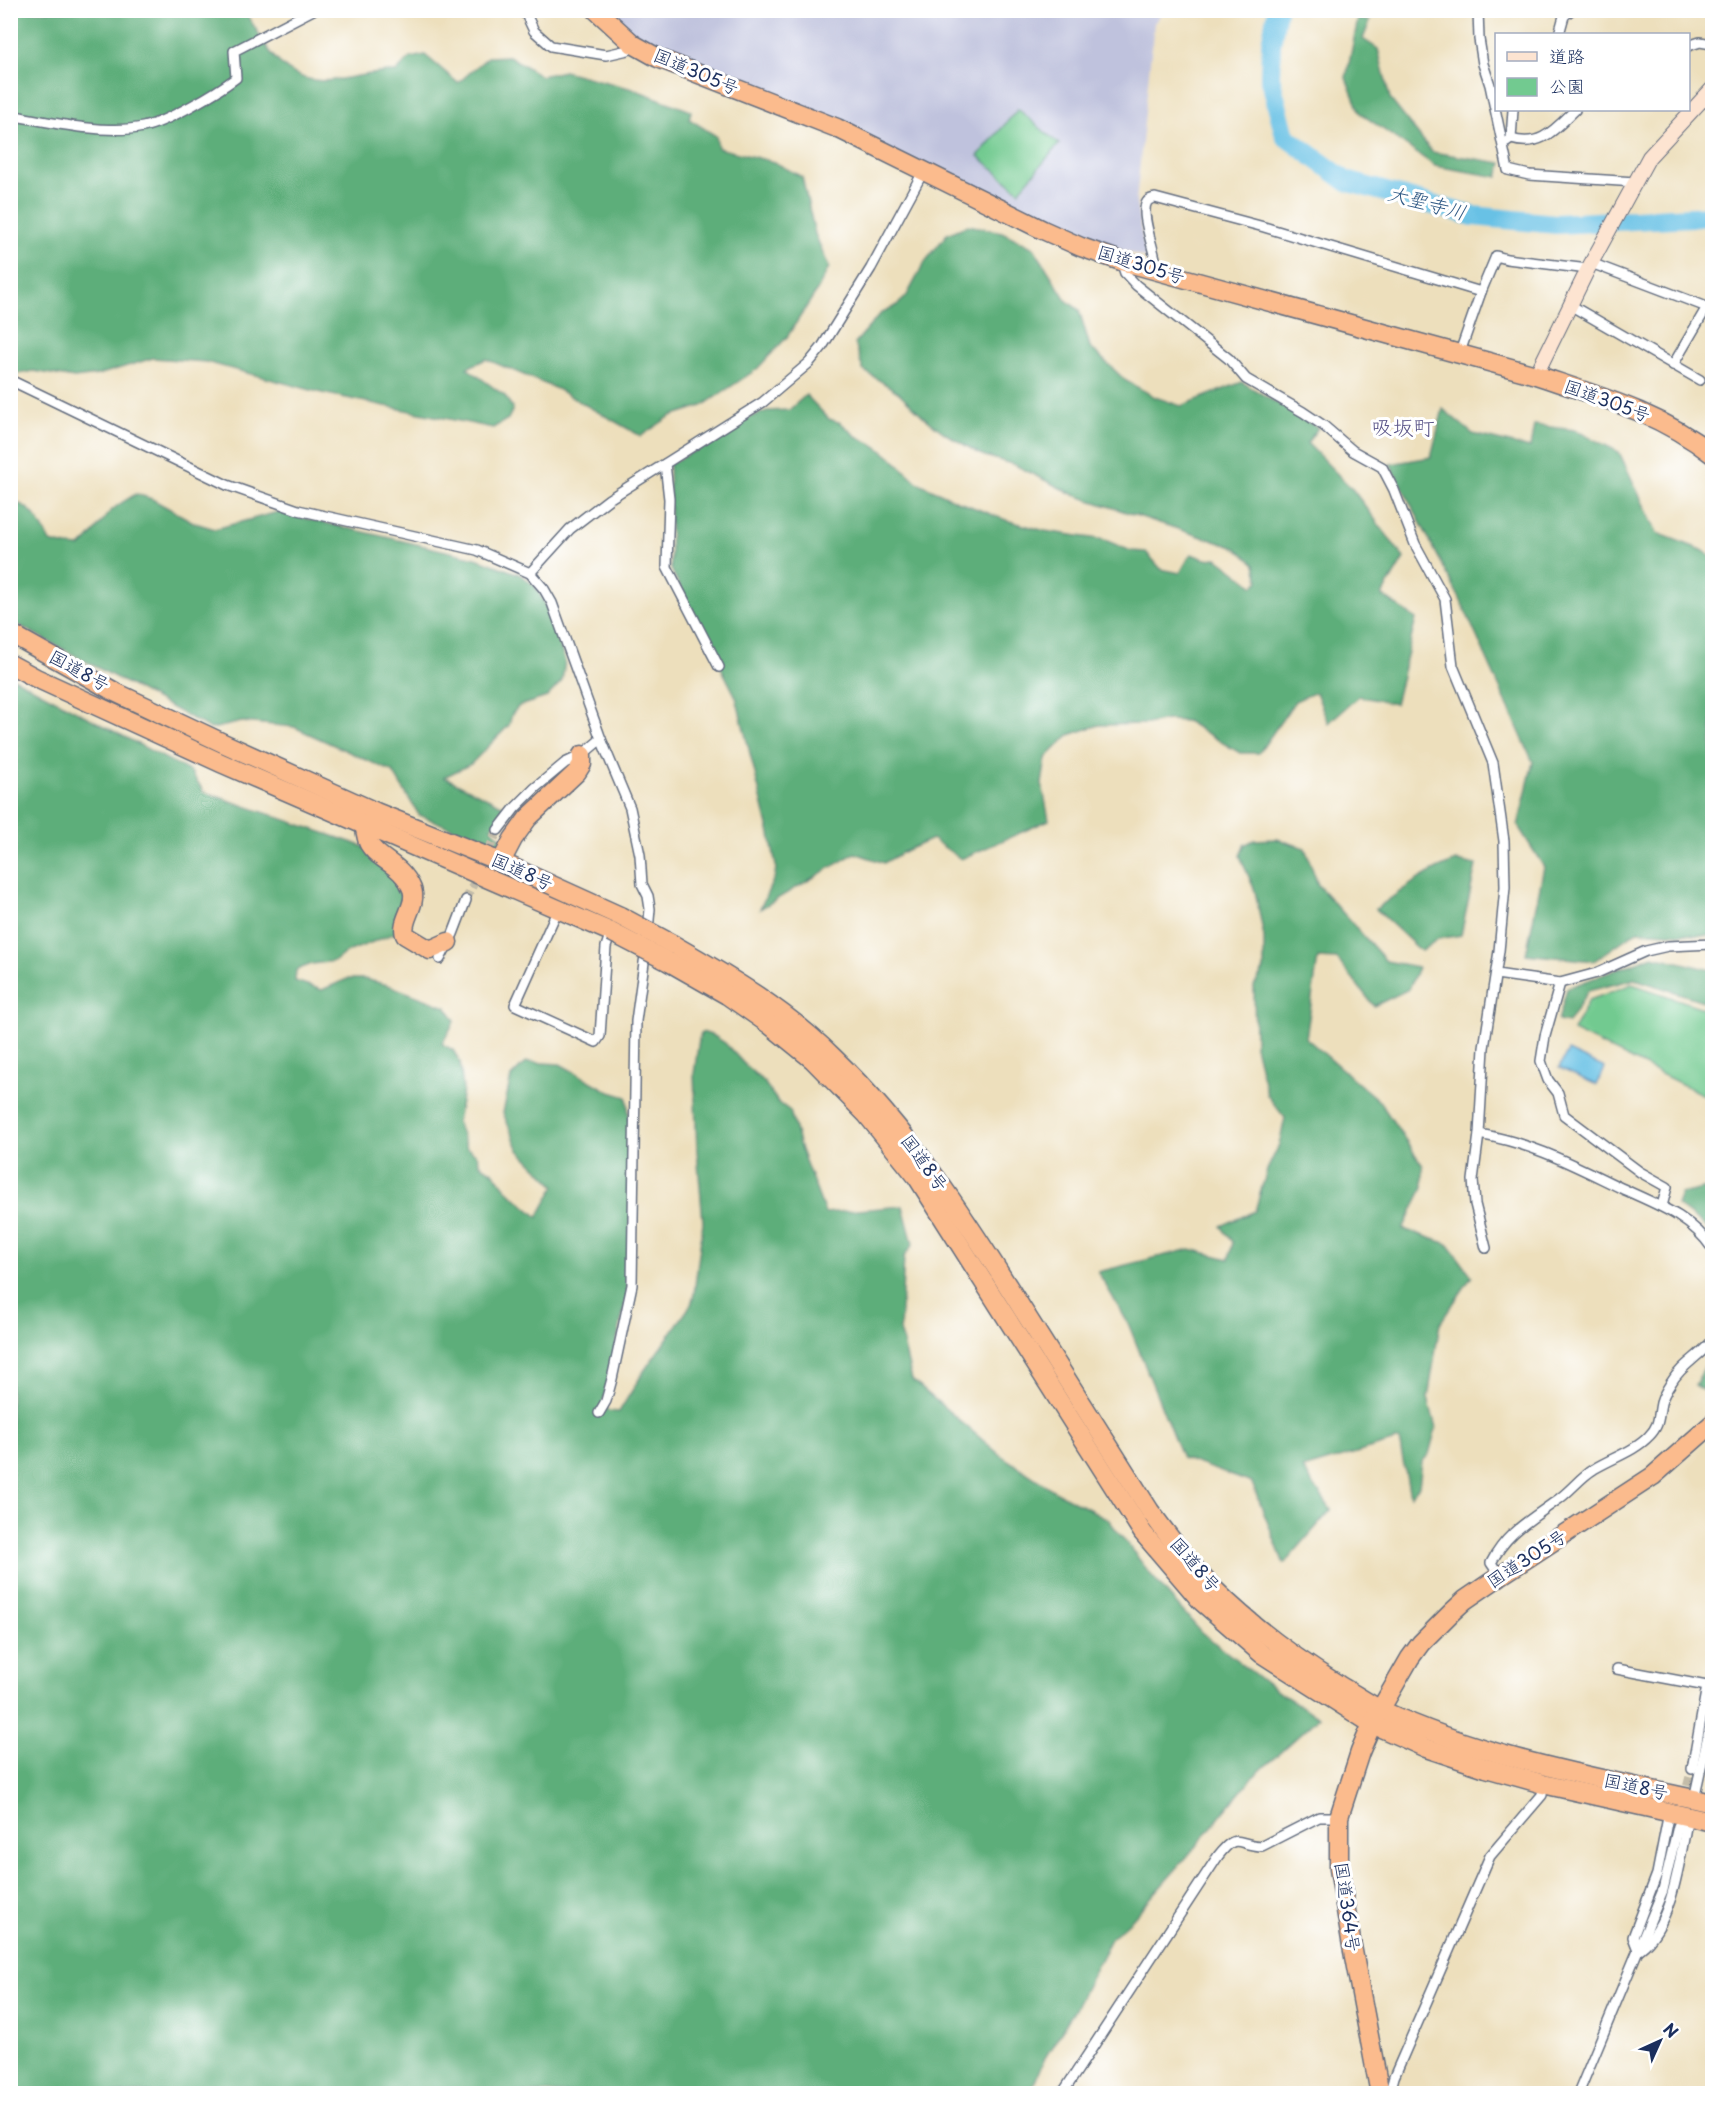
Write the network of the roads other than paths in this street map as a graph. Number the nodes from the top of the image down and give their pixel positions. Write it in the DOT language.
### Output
graph roads {
  1 [pos="313,10"];
  2 [pos="524,10"];
  3 [pos="596,10"];
  4 [pos="1478,10"];
  5 [pos="1571,10"];
  6 [pos="1559,33"];
  7 [pos="633,44"];
  8 [pos="1713,44"];
  9 [pos="1690,46"];
  10 [pos="1713,89"];
  11 [pos="1495,102"];
  12 [pos="1497,111"];
  13 [pos="1513,111"];
  14 [pos="1574,111"];
  15 [pos="10,115"];
  16 [pos="1506,142"];
  17 [pos="923,172"];
  18 [pos="1635,182"];
  19 [pos="1121,261"];
  20 [pos="1590,266"];
  21 [pos="1156,271"];
  22 [pos="1481,292"];
  23 [pos="1570,305"];
  24 [pos="1710,308"];
  25 [pos="1459,355"];
  26 [pos="1673,365"];
  27 [pos="1536,375"];
  28 [pos="10,380"];
  29 [pos="1700,380"];
  30 [pos="1713,454"];
  31 [pos="665,464"];
  32 [pos="530,573"];
  33 [pos="10,633"];
  34 [pos="10,664"];
  35 [pos="719,667"];
  36 [pos="601,739"];
  37 [pos="582,755"];
  38 [pos="364,825"];
  39 [pos="498,830"];
  40 [pos="501,862"];
  41 [pos="466,900"];
  42 [pos="558,909"];
  43 [pos="615,924"];
  44 [pos="448,942"];
  45 [pos="1713,944"];
  46 [pos="440,959"];
  47 [pos="1496,974"];
  48 [pos="1560,983"];
  49 [pos="1479,1134"];
  50 [pos="1662,1206"];
  51 [pos="1486,1248"];
  52 [pos="1713,1248"];
  53 [pos="1713,1341"];
  54 [pos="599,1413"];
  55 [pos="1713,1425"];
  56 [pos="1500,1576"];
  57 [pos="1617,1669"];
  58 [pos="1710,1687"];
  59 [pos="1376,1717"];
  60 [pos="1713,1717"];
  61 [pos="1692,1769"];
  62 [pos="1543,1784"];
  63 [pos="1713,1803"];
  64 [pos="1682,1813"];
  65 [pos="1339,1817"];
  66 [pos="1713,1822"];
  67 [pos="1638,1950"];
  68 [pos="1062,2094"];
  69 [pos="1380,2094"];
  70 [pos="1386,2094"];
  71 [pos="1578,2094"];
  1 -- 15 [label="street"];
  2 -- 7 [label="street"];
  3 -- 7 [label="highway, 国道305号"];
  4 -- 11 [label="street"];
  5 -- 6 [label="street"];
  7 -- 17 [label="highway, 国道305号"];
  8 -- 9 [label="street"];
  10 -- 18 [label="street"];
  12 -- 16 [label="street"];
  13 -- 16 [label="street"];
  14 -- 16 [label="street"];
  16 -- 18 [label="street"];
  17 -- 19 [label="highway, 国道305号"];
  17 -- 31 [label="street"];
  18 -- 20 [label="street"];
  19 -- 21 [label="highway, 国道305号"];
  19 -- 47 [label="street"];
  20 -- 22 [label="street"];
  20 -- 23 [label="street"];
  20 -- 24 [label="street"];
  21 -- 22 [label="street"];
  21 -- 25 [label="highway, 国道305号"];
  22 -- 25 [label="street"];
  23 -- 26 [label="street"];
  23 -- 27 [label="street"];
  24 -- 26 [label="street"];
  25 -- 27 [label="highway, 国道305号"];
  26 -- 29 [label="street"];
  27 -- 30 [label="highway, 国道305号"];
  28 -- 32 [label="street"];
  31 -- 32 [label="street"];
  31 -- 35 [label="street"];
  32 -- 36 [label="street"];
  33 -- 40 [label="highway, 国道8号"];
  34 -- 38 [label="highway, 国道8号"];
  36 -- 37 [label="street"];
  36 -- 54 [label="street"];
  37 -- 39 [label="street"];
  37 -- 40 [label="highway"];
  38 -- 42 [label="highway, 国道8号"];
  38 -- 44 [label="highway"];
  40 -- 43 [label="highway, 国道8号"];
  41 -- 44 [label="street"];
  42 -- 43 [label="highway, 国道8号"];
  42 -- 43 [label="street"];
  43 -- 59 [label="highway, 国道8号, bridge"];
  44 -- 46 [label="street"];
  45 -- 48 [label="street"];
  47 -- 48 [label="street"];
  47 -- 49 [label="street"];
  48 -- 50 [label="street"];
  49 -- 50 [label="street"];
  49 -- 51 [label="street"];
  50 -- 52 [label="street"];
  53 -- 56 [label="street"];
  55 -- 56 [label="highway, 国道305号"];
  56 -- 59 [label="highway, 国道305号"];
  57 -- 58 [label="street"];
  58 -- 61 [label="street"];
  59 -- 62 [label="highway, 国道8号"];
  59 -- 64 [label="highway, 国道8号"];
  59 -- 65 [label="highway, 国道364号"];
  60 -- 64 [label="street"];
  62 -- 64 [label="highway, 国道8号"];
  62 -- 70 [label="street"];
  63 -- 64 [label="highway, 国道8号"];
  64 -- 66 [label="highway, 国道8号"];
  64 -- 67 [label="street"];
  64 -- 67 [label="street"];
  64 -- 67 [label="street"];
  65 -- 68 [label="street"];
  65 -- 69 [label="highway, 国道364号"];
  67 -- 71 [label="street"];
}
